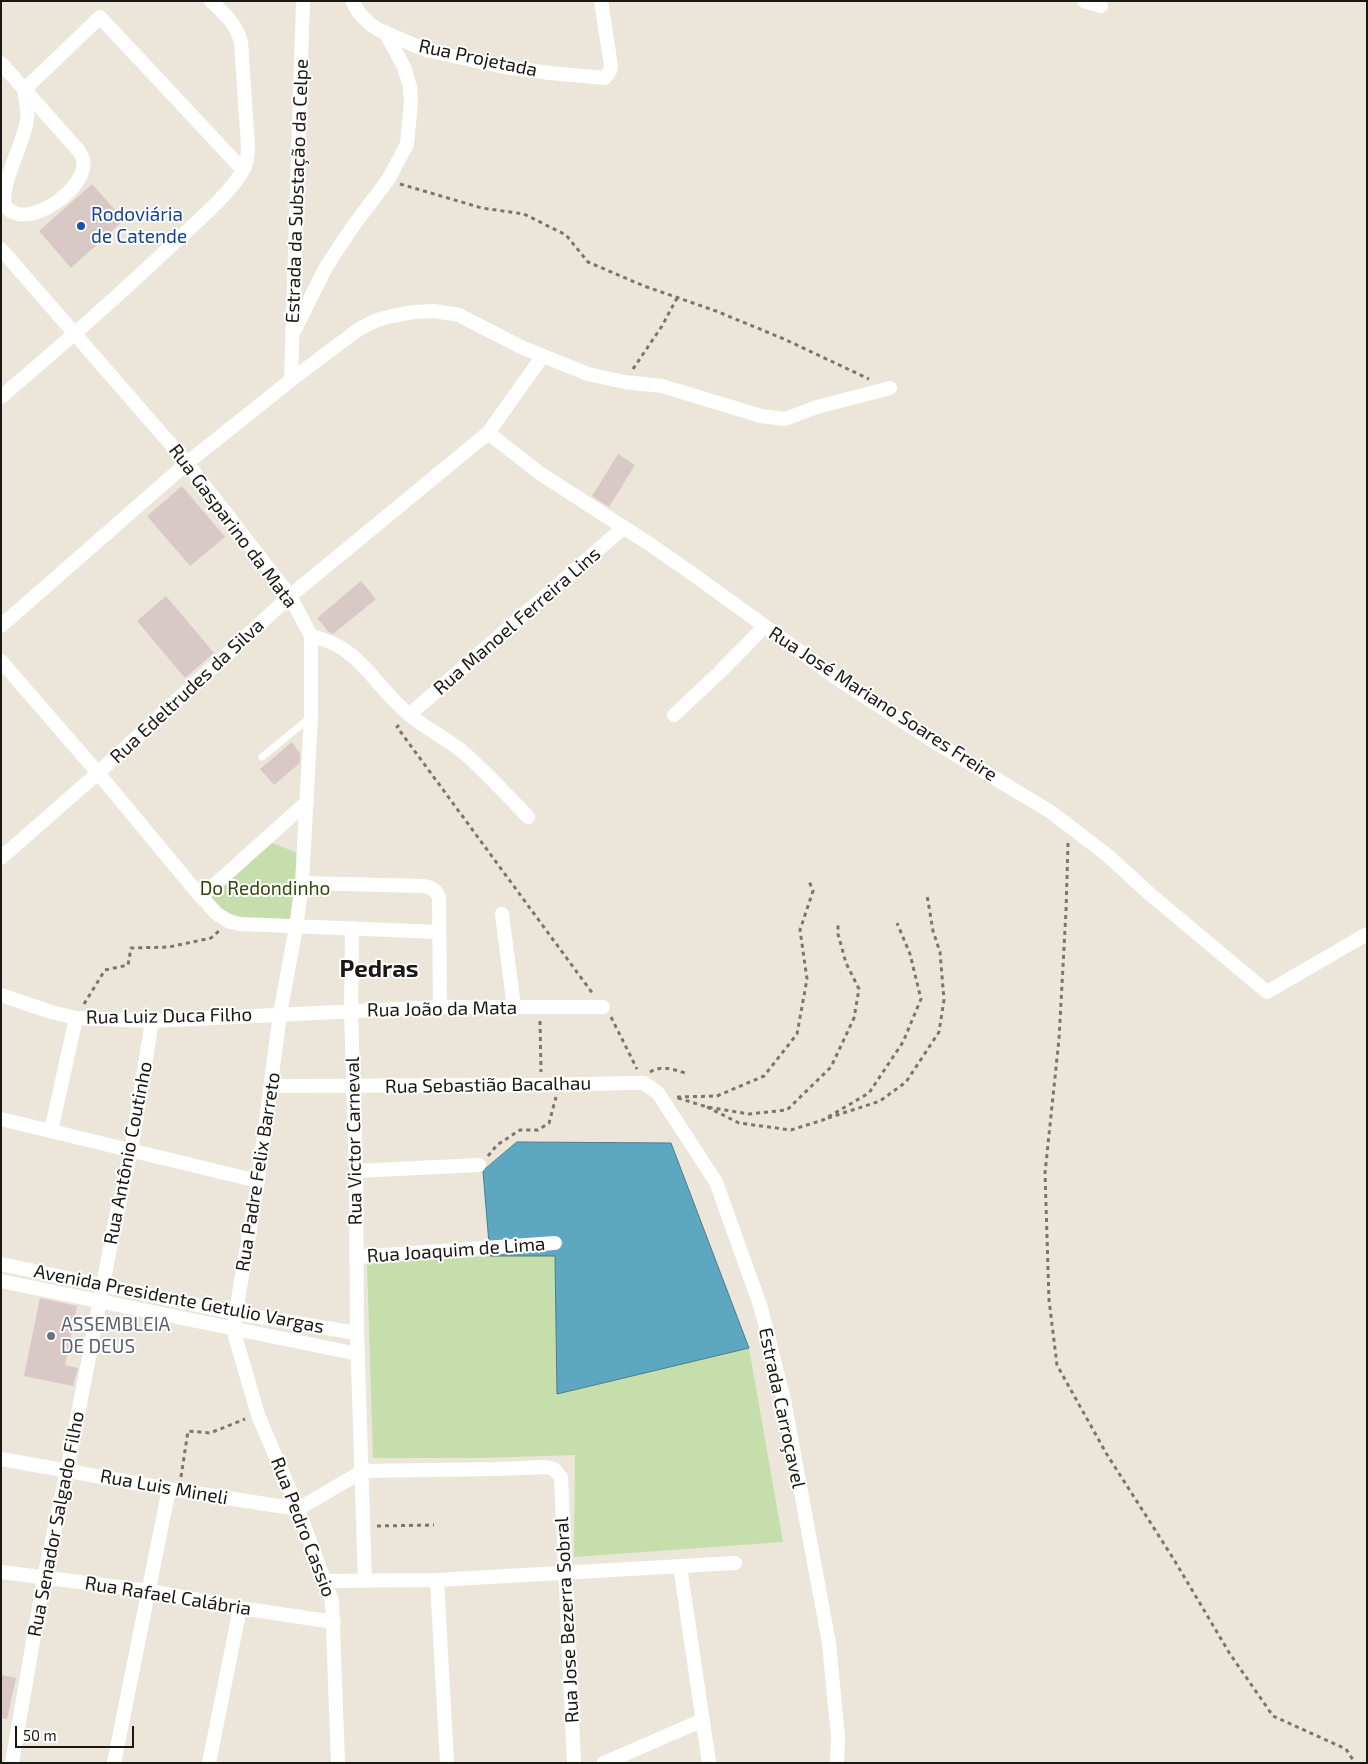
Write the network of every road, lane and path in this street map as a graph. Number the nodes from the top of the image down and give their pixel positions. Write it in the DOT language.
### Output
graph roads {
  1 [pos="211,1"];
  2 [pos="303,1"];
  3 [pos="352,1"];
  4 [pos="602,1"];
  5 [pos="1084,1"];
  6 [pos="1101,6"];
  7 [pos="385,32"];
  8 [pos="1,63"];
  9 [pos="24,90"];
  10 [pos="243,170"];
  11 [pos="388,180"];
  12 [pos="1,249"];
  13 [pos="678,298"];
  14 [pos="75,334"];
  15 [pos="293,335"];
  16 [pos="542,356"];
  17 [pos="291,380"];
  18 [pos="624,382"];
  19 [pos="890,388"];
  20 [pos="1,396"];
  21 [pos="488,433"];
  22 [pos="187,463"];
  23 [pos="624,527"];
  24 [pos="290,596"];
  25 [pos="1,626"];
  26 [pos="765,626"];
  27 [pos="311,636"];
  28 [pos="1,661"];
  29 [pos="409,715"];
  30 [pos="674,715"];
  31 [pos="311,717"];
  32 [pos="262,757"];
  33 [pos="98,773"];
  34 [pos="307,802"];
  35 [pos="528,817"];
  36 [pos="1068,825"];
  37 [pos="1,858"];
  38 [pos="810,881"];
  39 [pos="302,884"];
  40 [pos="927,895"];
  41 [pos="201,897"];
  42 [pos="502,914"];
  43 [pos="230,922"];
  44 [pos="838,922"];
  45 [pos="897,923"];
  46 [pos="296,927"];
  47 [pos="352,928"];
  48 [pos="440,932"];
  49 [pos="1367,934"];
  50 [pos="2,1000"];
  51 [pos="440,1007"];
  52 [pos="514,1007"];
  53 [pos="603,1007"];
  54 [pos="540,1008"];
  55 [pos="351,1012"];
  56 [pos="280,1014"];
  57 [pos="76,1018"];
  58 [pos="152,1021"];
  59 [pos="685,1073"];
  60 [pos="644,1083"];
  61 [pos="558,1084"];
  62 [pos="541,1085"];
  63 [pos="272,1086"];
  64 [pos="353,1087"];
  65 [pos="707,1107"];
  66 [pos="1,1119"];
  67 [pos="823,1120"];
  68 [pos="51,1131"];
  69 [pos="131,1151"];
  70 [pos="479,1165"];
  71 [pos="356,1171"];
  72 [pos="258,1181"];
  73 [pos="555,1243"];
  74 [pos="356,1257"];
  75 [pos="1,1264"];
  76 [pos="1,1281"];
  77 [pos="103,1285"];
  78 [pos="99,1301"];
  79 [pos="235,1314"];
  80 [pos="233,1329"];
  81 [pos="357,1333"];
  82 [pos="358,1354"];
  83 [pos="258,1415"];
  84 [pos="1,1459"];
  85 [pos="67,1471"];
  86 [pos="363,1471"];
  87 [pos="174,1490"];
  88 [pos="298,1509"];
  89 [pos="434,1525"];
  90 [pos="364,1526"];
  91 [pos="735,1563"];
  92 [pos="680,1566"];
  93 [pos="1,1572"];
  94 [pos="565,1573"];
  95 [pos="44,1578"];
  96 [pos="437,1580"];
  97 [pos="326,1581"];
  98 [pos="365,1581"];
  99 [pos="150,1591"];
  100 [pos="240,1608"];
  101 [pos="334,1622"];
  102 [pos="703,1720"];
  103 [pos="12,1763"];
  104 [pos="114,1763"];
  105 [pos="209,1763"];
  106 [pos="338,1763"];
  107 [pos="447,1763"];
  108 [pos="574,1763"];
  109 [pos="604,1763"];
  110 [pos="709,1763"];
  111 [pos="837,1763"];
  112 [pos="1355,1763"];
  1 -- 10 [label="street"];
  2 -- 15 [label="street, Estrada da Substação da Celpe"];
  3 -- 7 [label="street, Rua Projetada"];
  4 -- 7 [label="street, Rua Projetada"];
  5 -- 6 [label="street"];
  7 -- 11 [label="street"];
  8 -- 9 [label="street"];
  9 -- 9 [label="street"];
  9 -- 10 [label="street"];
  10 -- 14 [label="street"];
  11 -- 13 [label="path"];
  11 -- 15 [label="street"];
  12 -- 14 [label="street, Rua Gasparino da Mata"];
  13 -- 18 [label="path"];
  13 -- 19 [label="path"];
  14 -- 20 [label="street"];
  14 -- 22 [label="street, Rua Gasparino da Mata"];
  15 -- 17 [label="street, Estrada da Substação da Celpe"];
  16 -- 17 [label="street"];
  16 -- 18 [label="street"];
  16 -- 21 [label="street, Rua Edeltrudes da Silva"];
  17 -- 22 [label="street"];
  18 -- 19 [label="street"];
  21 -- 23 [label="street, Rua José Mariano Soares Freire"];
  21 -- 24 [label="street, Rua Edeltrudes da Silva"];
  22 -- 24 [label="street, Rua Gasparino da Mata"];
  22 -- 25 [label="street"];
  23 -- 26 [label="street, Rua José Mariano Soares Freire"];
  23 -- 29 [label="street, Rua Manoel Ferreira Lins"];
  24 -- 27 [label="street, Rua Gasparino da Mata"];
  24 -- 33 [label="street, Rua Edeltrudes da Silva"];
  26 -- 30 [label="street"];
  26 -- 36 [label="street, Rua José Mariano Soares Freire"];
  27 -- 29 [label="street"];
  27 -- 31 [label="street, Rua Padre Felix Barreto"];
  28 -- 33 [label="street"];
  29 -- 35 [label="street"];
  29 -- 53 [label="path"];
  31 -- 32 [label="lane"];
  31 -- 34 [label="street, Rua Padre Felix Barreto"];
  33 -- 37 [label="street, Rua Edeltrudes da Silva"];
  33 -- 41 [label="street"];
  34 -- 39 [label="street, Rua Padre Felix Barreto"];
  34 -- 41 [label="street"];
  36 -- 49 [label="street, Rua José Mariano Soares Freire"];
  36 -- 112 [label="path"];
  38 -- 65 [label="path"];
  39 -- 46 [label="street, Rua Padre Felix Barreto"];
  39 -- 48 [label="street"];
  40 -- 67 [label="path"];
  41 -- 43 [label="street"];
  42 -- 52 [label="street"];
  43 -- 46 [label="street"];
  43 -- 57 [label="path"];
  44 -- 65 [label="path"];
  45 -- 67 [label="path"];
  46 -- 47 [label="street"];
  46 -- 56 [label="street, Rua Padre Felix Barreto"];
  47 -- 48 [label="street"];
  47 -- 55 [label="street, Rua Victor Carneval"];
  48 -- 51 [label="street"];
  50 -- 57 [label="street, Rua Luiz Duca Filho"];
  51 -- 52 [label="street, Rua João da Mata"];
  51 -- 55 [label="street, Rua João da Mata"];
  52 -- 54 [label="street, Rua João da Mata"];
  53 -- 54 [label="street, Rua João da Mata"];
  53 -- 60 [label="path"];
  54 -- 62 [label="path"];
  55 -- 56 [label="street, Rua João da Mata"];
  55 -- 64 [label="street, Rua Victor Carneval"];
  56 -- 58 [label="street, Rua Luiz Duca Filho"];
  56 -- 63 [label="street, Rua Padre Felix Barreto"];
  57 -- 58 [label="street, Rua Luiz Duca Filho"];
  57 -- 68 [label="street"];
  58 -- 69 [label="street, Rua Antônio Coutinho"];
  59 -- 60 [label="path"];
  60 -- 61 [label="street, Rua Sebastião Bacalhau"];
  60 -- 111 [label="street, Estrada Carroçavel"];
  61 -- 62 [label="street, Rua Sebastião Bacalhau"];
  61 -- 70 [label="path"];
  62 -- 64 [label="street, Rua Sebastião Bacalhau"];
  63 -- 64 [label="street, Rua Sebastião Bacalhau"];
  63 -- 72 [label="street, Rua Padre Felix Barreto"];
  64 -- 71 [label="street, Rua Victor Carneval"];
  65 -- 67 [label="path"];
  66 -- 68 [label="street"];
  68 -- 69 [label="street"];
  69 -- 72 [label="street"];
  69 -- 77 [label="street, Rua Antônio Coutinho"];
  70 -- 71 [label="street"];
  71 -- 74 [label="street, Rua Victor Carneval"];
  72 -- 79 [label="street, Rua Padre Felix Barreto"];
  73 -- 74 [label="street, Rua Joaquim de Lima"];
  74 -- 81 [label="street, Rua Victor Carneval"];
  75 -- 77 [label="street, Avenida Presidente Getulio Vargas"];
  76 -- 78 [label="street, Avenida Presidente Getulio Vargas"];
  77 -- 78 [label="street, Rua Senador Salgado Filho"];
  77 -- 79 [label="street, Avenida Presidente Getulio Vargas"];
  78 -- 80 [label="street, Avenida Presidente Getulio Vargas"];
  78 -- 85 [label="street, Rua Senador Salgado Filho"];
  79 -- 80 [label="street, Rua Padre Felix Barreto"];
  79 -- 81 [label="street, Avenida Presidente Getulio Vargas"];
  80 -- 82 [label="street, Avenida Presidente Getulio Vargas"];
  80 -- 83 [label="street, Rua Pedro Cassio"];
  81 -- 82 [label="street, Rua Victor Carneval"];
  82 -- 86 [label="street, Rua Victor Carneval"];
  83 -- 87 [label="path"];
  83 -- 88 [label="street, Rua Pedro Cassio"];
  84 -- 85 [label="street, Rua Luis Mineli"];
  85 -- 87 [label="street, Rua Luis Mineli"];
  85 -- 95 [label="street, Rua Senador Salgado Filho"];
  86 -- 88 [label="street"];
  86 -- 90 [label="street, Rua Victor Carneval"];
  86 -- 94 [label="street, Rua Jose Bezerra Sobral"];
  87 -- 88 [label="street, Rua Luis Mineli"];
  87 -- 99 [label="street"];
  88 -- 97 [label="street, Rua Pedro Cassio"];
  89 -- 90 [label="path"];
  90 -- 98 [label="street, Rua Victor Carneval"];
  91 -- 92 [label="street"];
  92 -- 94 [label="street"];
  92 -- 102 [label="street"];
  93 -- 95 [label="street, Rua Rafael Calábria"];
  94 -- 96 [label="street"];
  94 -- 108 [label="street, Rua Jose Bezerra Sobral"];
  95 -- 99 [label="street, Rua Rafael Calábria"];
  95 -- 103 [label="street, Rua Senador Salgado Filho"];
  96 -- 98 [label="street"];
  96 -- 107 [label="street"];
  97 -- 98 [label="street"];
  97 -- 101 [label="street, Rua Pedro Cassio"];
  99 -- 100 [label="street, Rua Rafael Calábria"];
  99 -- 104 [label="street"];
  100 -- 101 [label="street, Rua Rafael Calábria"];
  100 -- 105 [label="street"];
  101 -- 106 [label="street, Rua Pedro Cassio"];
  102 -- 109 [label="street"];
  102 -- 110 [label="street"];
}
